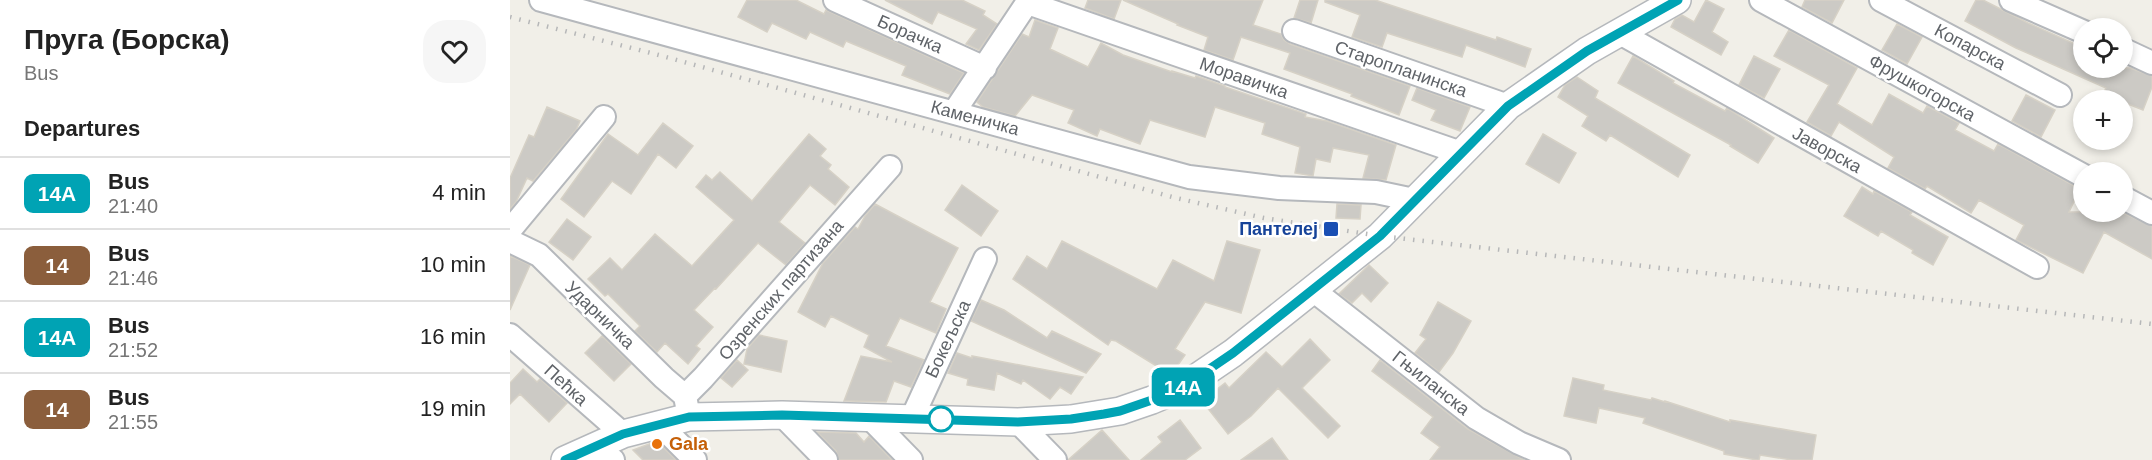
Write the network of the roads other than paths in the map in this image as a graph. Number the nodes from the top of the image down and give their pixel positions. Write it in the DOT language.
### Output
graph roads {
  1 [pos="541,0"];
  2 [pos="835,0"];
  3 [pos="1677,0"];
  4 [pos="1761,0"];
  5 [pos="1881,0"];
  6 [pos="2011,0"];
  7 [pos="1029,2"];
  8 [pos="2073,27"];
  9 [pos="1294,31"];
  10 [pos="1618,32"];
  11 [pos="2133,54"];
  12 [pos="2152,63"];
  13 [pos="985,68"];
  14 [pos="2060,95"];
  15 [pos="1508,106"];
  16 [pos="954,112"];
  17 [pos="604,117"];
  18 [pos="1461,153"];
  19 [pos="890,167"];
  20 [pos="2073,170"];
  21 [pos="1414,200"];
  22 [pos="2133,203"];
  23 [pos="2152,213"];
  24 [pos="510,230"];
  25 [pos="510,241"];
  26 [pos="985,259"];
  27 [pos="2037,267"];
  28 [pos="1313,290"];
  29 [pos="510,335"];
  30 [pos="687,407"];
  31 [pos="782,415"];
  32 [pos="912,418"];
  33 [pos="871,419"];
  34 [pos="1018,422"];
  35 [pos="660,425"];
  36 [pos="623,434"];
  37 [pos="605,453"];
  38 [pos="565,460"];
  39 [pos="695,460"];
  40 [pos="826,460"];
  41 [pos="911,460"];
  42 [pos="1055,460"];
  43 [pos="1559,460"];
  1 -- 16 [label="street, Каменичка"];
  2 -- 13 [label="street, Борачка"];
  3 -- 10 [label="street"];
  4 -- 20 [label="street, Фрушкогорска"];
  5 -- 14 [label="street, Копарска"];
  6 -- 8 [label="street"];
  7 -- 13 [label="street"];
  7 -- 18 [label="street, Моравичка"];
  9 -- 15 [label="street, Старопланинска"];
  10 -- 15 [label="street"];
  10 -- 27 [label="street, Јаворска"];
  11 -- 12 [label="street"];
  13 -- 16 [label="street"];
  15 -- 18 [label="street"];
  16 -- 21 [label="street, Каменичка"];
  17 -- 24 [label="street"];
  18 -- 21 [label="street"];
  19 -- 30 [label="street, Озренских партизана"];
  21 -- 28 [label="street"];
  22 -- 23 [label="street"];
  25 -- 30 [label="street, Ударничка"];
  26 -- 32 [label="street, Бокељска"];
  28 -- 34 [label="street"];
  28 -- 43 [label="street, Гњиланска"];
  29 -- 36 [label="street, Пећка"];
  30 -- 31 [label="street"];
  30 -- 35 [label="street"];
  31 -- 33 [label="street"];
  31 -- 40 [label="street"];
  32 -- 33 [label="street"];
  32 -- 34 [label="street"];
  33 -- 41 [label="street"];
  34 -- 42 [label="street"];
  35 -- 36 [label="street"];
  35 -- 39 [label="street"];
  36 -- 37 [label="street"];
  37 -- 38 [label="street"];
}
